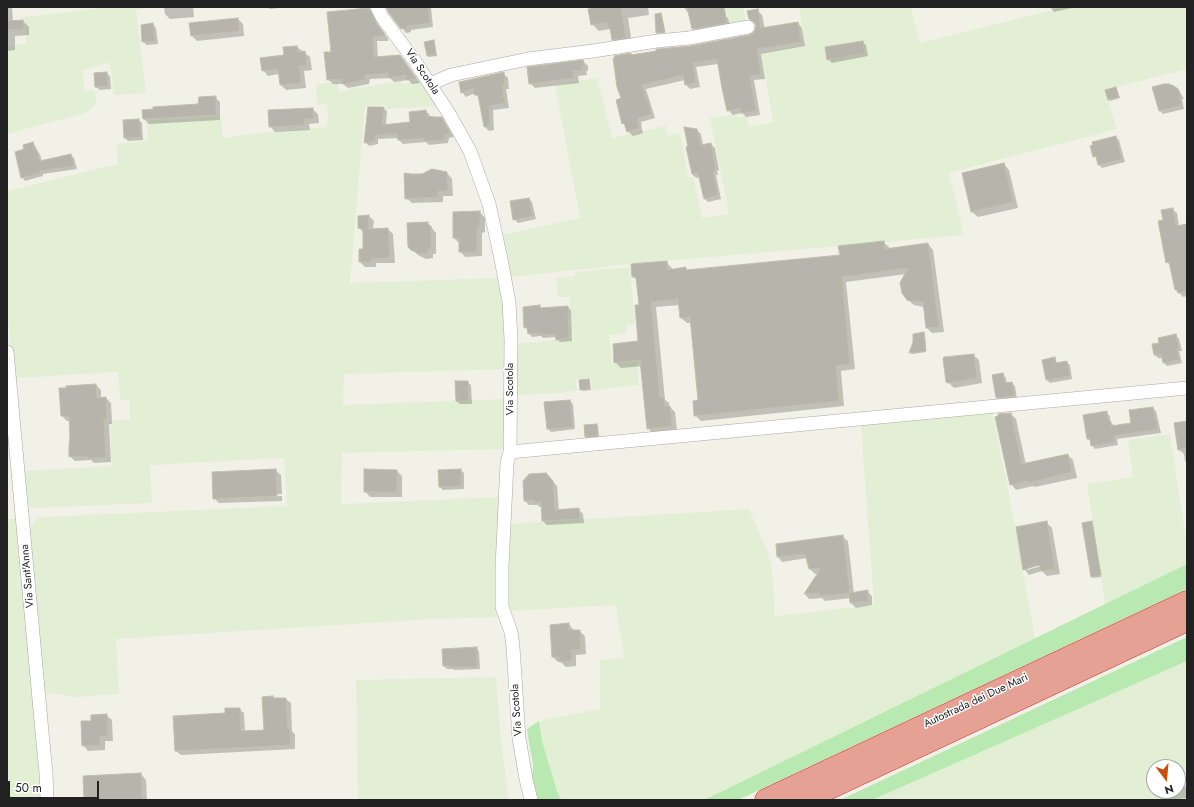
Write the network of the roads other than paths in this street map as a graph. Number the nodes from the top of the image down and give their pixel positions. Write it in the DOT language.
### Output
graph roads {
  1 [pos="377,7"];
  2 [pos="748,27"];
  3 [pos="430,84"];
  4 [pos="7,352"];
  5 [pos="1187,388"];
  6 [pos="510,452"];
  7 [pos="1187,602"];
  8 [pos="1187,620"];
  9 [pos="47,800"];
  10 [pos="531,800"];
  11 [pos="766,800"];
  12 [pos="804,800"];
  1 -- 3 [label="street, Via Scotola"];
  2 -- 3 [label="street"];
  3 -- 6 [label="street, Via Scotola"];
  4 -- 9 [label="street, Via Sant'Anna"];
  5 -- 6 [label="street"];
  6 -- 10 [label="street, Via Scotola"];
  7 -- 11 [label="highway, Autostrada dei Due Mari"];
  8 -- 12 [label="highway, Autostrada dei Due Mari"];
}
